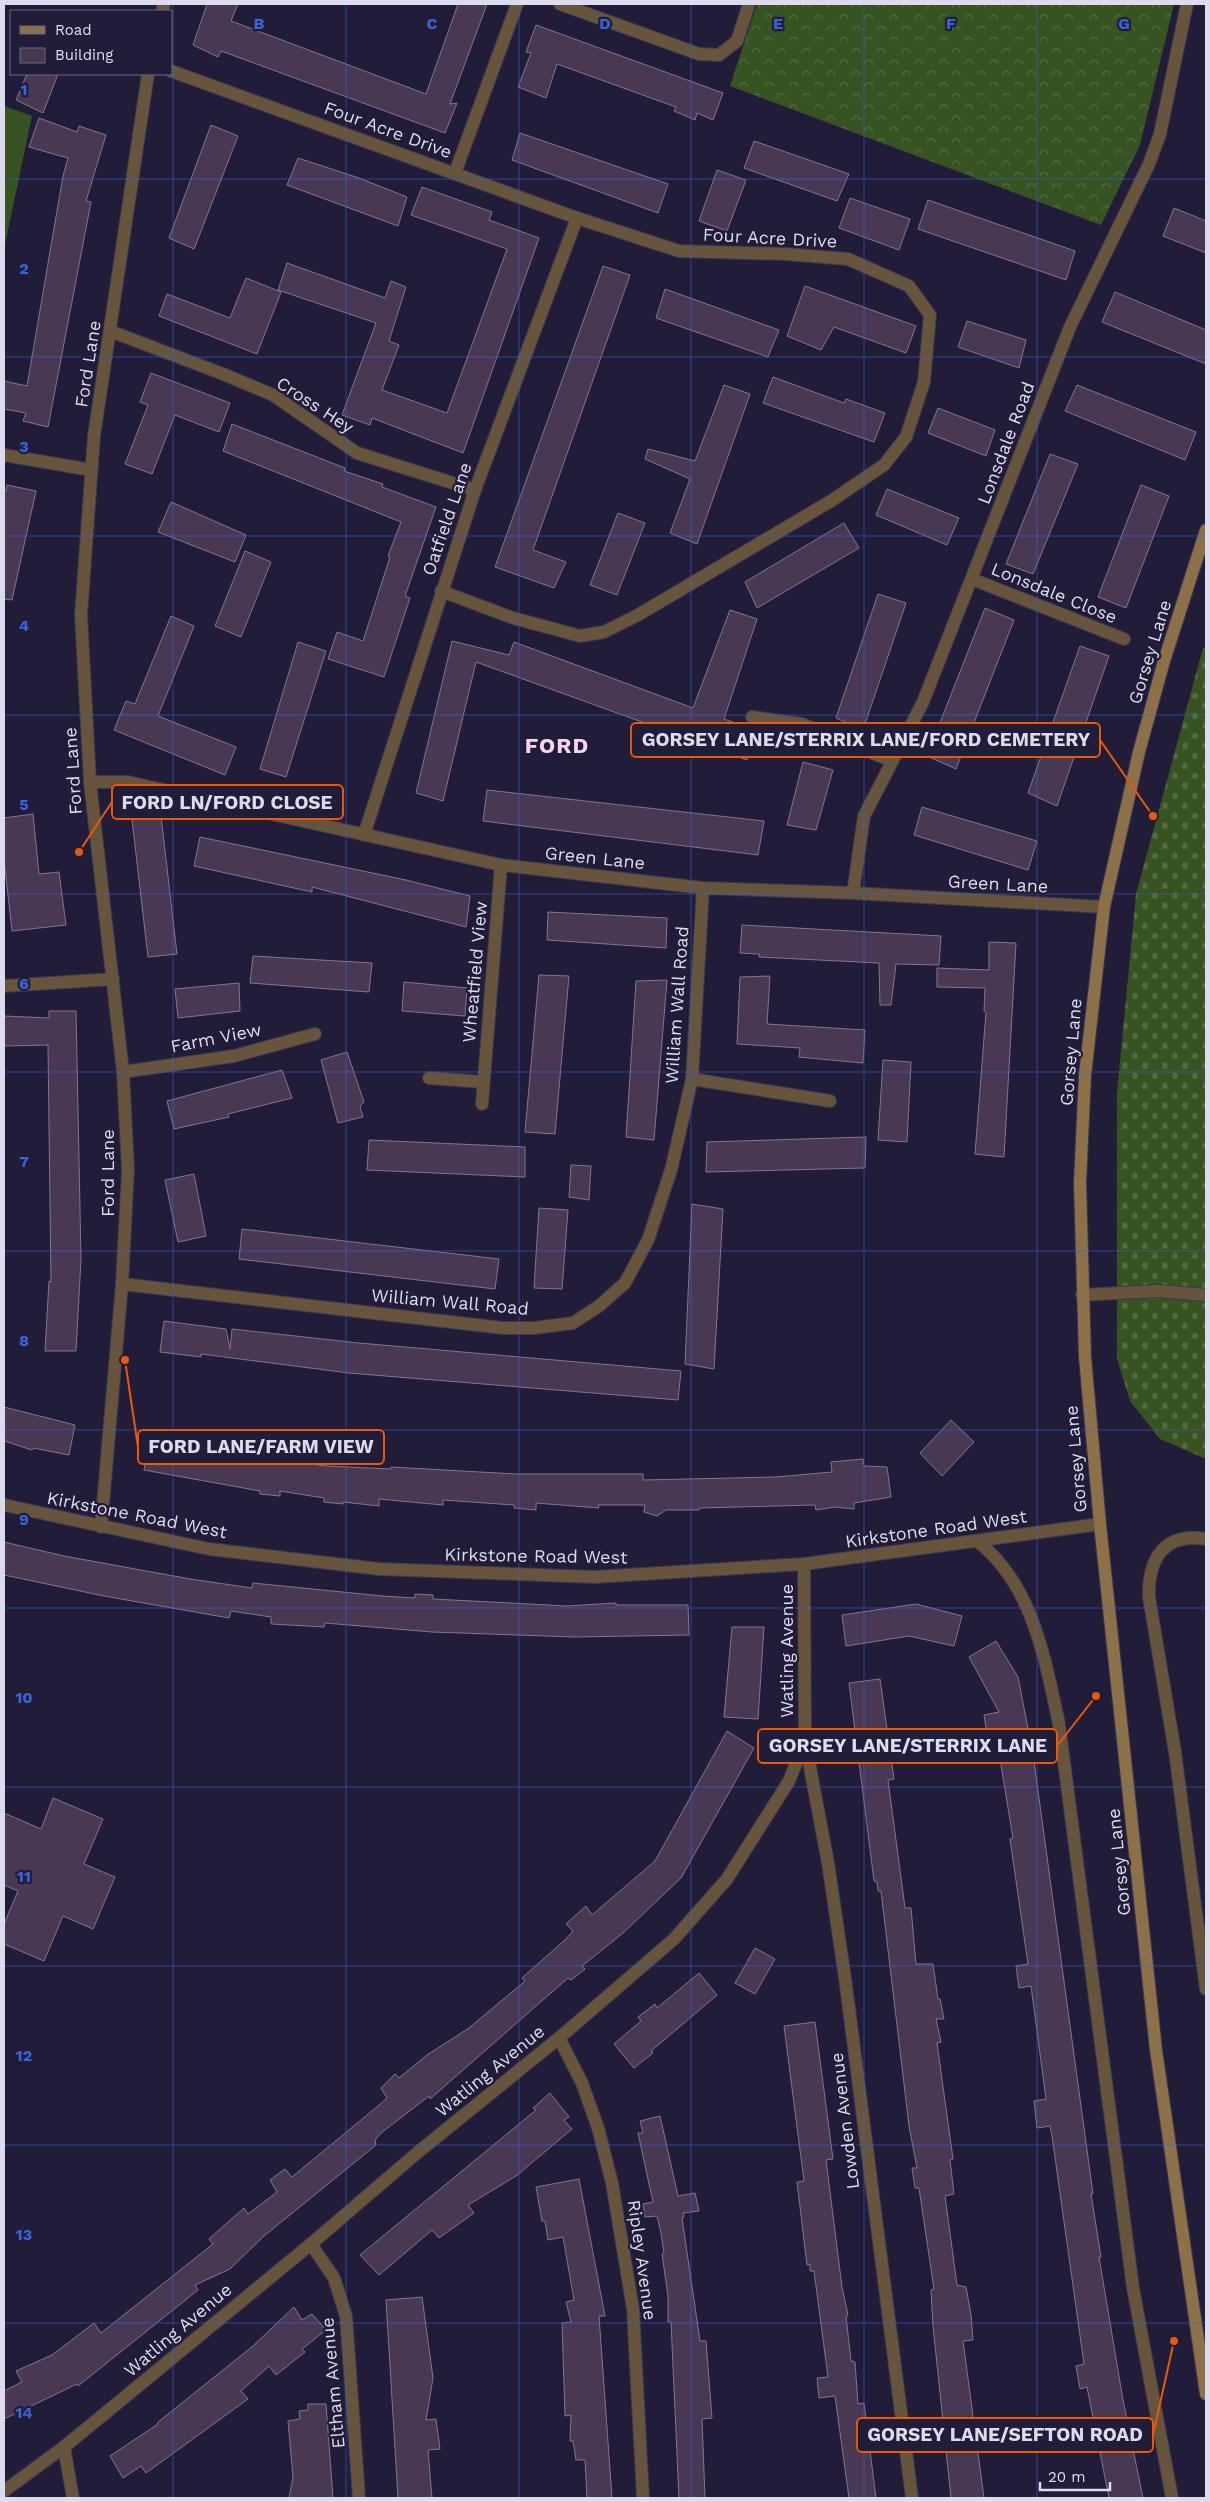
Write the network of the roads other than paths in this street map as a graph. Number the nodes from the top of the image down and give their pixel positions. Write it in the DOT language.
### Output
graph roads {
  1 [pos="517,4"];
  2 [pos="560,4"];
  3 [pos="749,4"];
  4 [pos="1187,4"];
  5 [pos="172,71"];
  6 [pos="148,75"];
  7 [pos="455,173"];
  8 [pos="577,218"];
  9 [pos="110,331"];
  10 [pos="4,455"];
  11 [pos="92,470"];
  12 [pos="475,490"];
  13 [pos="1206,530"];
  14 [pos="972,579"];
  15 [pos="441,591"];
  16 [pos="1124,639"];
  17 [pos="752,717"];
  18 [pos="892,761"];
  19 [pos="90,782"];
  20 [pos="364,835"];
  21 [pos="501,865"];
  22 [pos="703,888"];
  23 [pos="853,893"];
  24 [pos="1104,908"];
  25 [pos="113,979"];
  26 [pos="4,986"];
  27 [pos="315,1034"];
  28 [pos="123,1072"];
  29 [pos="429,1078"];
  30 [pos="692,1079"];
  31 [pos="483,1082"];
  32 [pos="830,1100"];
  33 [pos="482,1104"];
  34 [pos="122,1284"];
  35 [pos="1082,1295"];
  36 [pos="1206,1295"];
  37 [pos="4,1505"];
  38 [pos="1100,1524"];
  39 [pos="100,1527"];
  40 [pos="1206,1539"];
  41 [pos="977,1541"];
  42 [pos="804,1564"];
  43 [pos="805,1741"];
  44 [pos="1206,1989"];
  45 [pos="559,2038"];
  46 [pos="311,2244"];
  47 [pos="1206,2394"];
  48 [pos="64,2447"];
  49 [pos="4,2491"];
  50 [pos="73,2498"];
  51 [pos="360,2498"];
  52 [pos="644,2498"];
  53 [pos="912,2498"];
  54 [pos="1172,2498"];
  1 -- 7 [label="street"];
  2 -- 3 [label="street"];
  4 -- 14 [label="street, Lonsdale Road"];
  5 -- 7 [label="street, Four Acre Drive"];
  6 -- 9 [label="street, Ford Lane"];
  7 -- 8 [label="street, Four Acre Drive"];
  8 -- 12 [label="street, Oatfield Lane"];
  8 -- 15 [label="street, Four Acre Drive"];
  9 -- 11 [label="street, Ford Lane"];
  9 -- 12 [label="street, Cross Hey"];
  10 -- 11 [label="street"];
  11 -- 19 [label="street, Ford Lane"];
  12 -- 15 [label="street, Oatfield Lane"];
  13 -- 24 [label="main road, Gorsey Lane"];
  14 -- 16 [label="street, Lonsdale Close"];
  14 -- 18 [label="street, Lonsdale Road"];
  15 -- 20 [label="street, Oatfield Lane"];
  17 -- 18 [label="street"];
  18 -- 23 [label="street, Lonsdale Road"];
  19 -- 20 [label="street, Green Lane"];
  19 -- 25 [label="street, Ford Lane"];
  20 -- 21 [label="street, Green Lane"];
  21 -- 22 [label="street, Green Lane"];
  21 -- 31 [label="street, Wheatfield View"];
  22 -- 23 [label="street, Green Lane"];
  22 -- 30 [label="street, William Wall Road"];
  23 -- 24 [label="street, Green Lane"];
  24 -- 35 [label="main road, Gorsey Lane"];
  25 -- 26 [label="street"];
  25 -- 28 [label="street, Ford Lane"];
  27 -- 28 [label="street, Farm View"];
  28 -- 34 [label="street, Ford Lane"];
  29 -- 31 [label="street"];
  30 -- 32 [label="street"];
  30 -- 34 [label="street, William Wall Road"];
  31 -- 33 [label="street, Wheatfield View"];
  34 -- 39 [label="street, Ford Lane"];
  35 -- 36 [label="street"];
  35 -- 38 [label="main road, Gorsey Lane"];
  37 -- 39 [label="street, Kirkstone Road West"];
  38 -- 41 [label="street, Kirkstone Road West"];
  38 -- 47 [label="main road, Gorsey Lane"];
  39 -- 42 [label="street, Kirkstone Road West"];
  40 -- 44 [label="street"];
  41 -- 42 [label="street, Kirkstone Road West"];
  41 -- 54 [label="street"];
  42 -- 43 [label="street, Watling Avenue"];
  43 -- 45 [label="street, Watling Avenue"];
  43 -- 53 [label="street, Lowden Avenue"];
  45 -- 46 [label="street, Watling Avenue"];
  45 -- 52 [label="street, Ripley Avenue"];
  46 -- 48 [label="street, Watling Avenue"];
  46 -- 51 [label="street, Eltham Avenue"];
  48 -- 49 [label="street, Watling Avenue"];
  48 -- 50 [label="street"];
}
